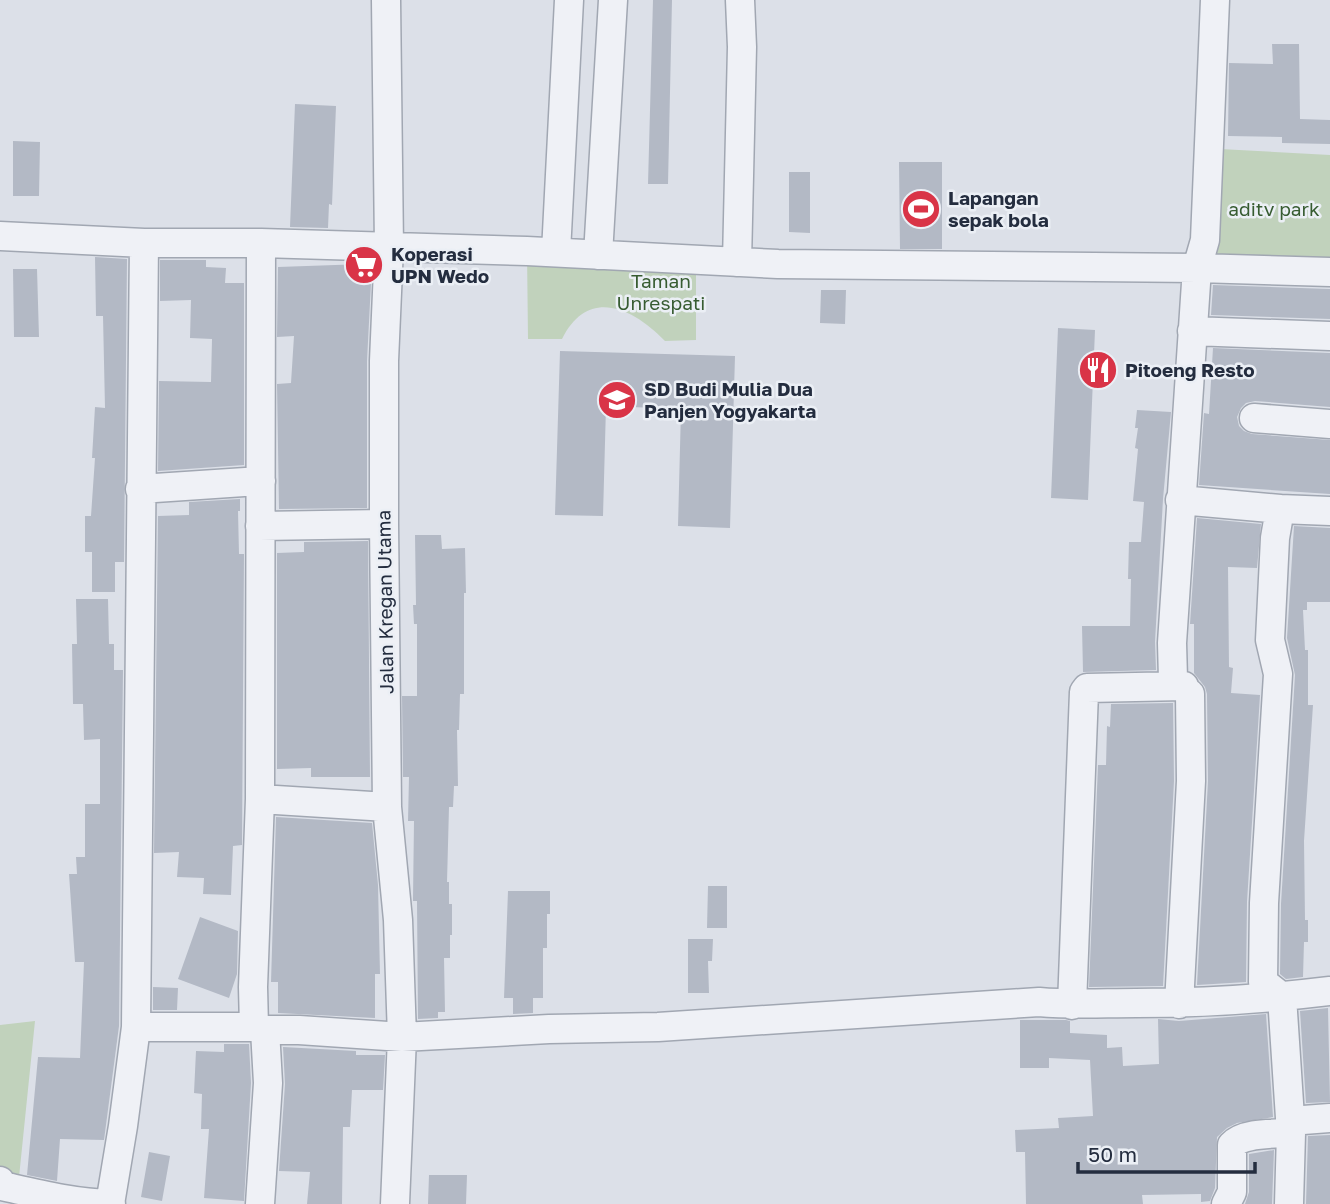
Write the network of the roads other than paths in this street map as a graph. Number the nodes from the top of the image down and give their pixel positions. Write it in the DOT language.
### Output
graph roads {
  1 [pos="386,0"];
  2 [pos="569,0"];
  3 [pos="613,0"];
  4 [pos="740,0"];
  5 [pos="1215,0"];
  6 [pos="0,236"];
  7 [pos="144,243"];
  8 [pos="261,243"];
  9 [pos="389,247"];
  10 [pos="556,252"];
  11 [pos="598,254"];
  12 [pos="737,262"];
  13 [pos="1197,268"];
  14 [pos="1330,272"];
  15 [pos="1192,331"];
  16 [pos="1330,336"];
  17 [pos="1254,418"];
  18 [pos="1330,424"];
  19 [pos="261,481"];
  20 [pos="140,489"];
  21 [pos="1180,500"];
  22 [pos="1280,509"];
  23 [pos="1330,511"];
  24 [pos="384,524"];
  25 [pos="260,526"];
  26 [pos="1184,687"];
  27 [pos="260,799"];
  28 [pos="387,807"];
  29 [pos="1330,991"];
  30 [pos="1282,997"];
  31 [pos="1179,1004"];
  32 [pos="1072,1005"];
  33 [pos="136,1027"];
  34 [pos="402,1037"];
  35 [pos="1330,1118"];
  36 [pos="1291,1127"];
  37 [pos="0,1181"];
  38 [pos="111,1204"];
  39 [pos="260,1204"];
  40 [pos="395,1204"];
  41 [pos="1226,1204"];
  42 [pos="1289,1204"];
  1 -- 9 [label="street, Jalan Kregan Utama"];
  2 -- 10 [label="street"];
  3 -- 11 [label="street"];
  4 -- 12 [label="street"];
  5 -- 13 [label="street"];
  6 -- 7 [label="street"];
  7 -- 8 [label="street"];
  7 -- 20 [label="street"];
  8 -- 9 [label="street"];
  8 -- 19 [label="street"];
  9 -- 10 [label="street"];
  9 -- 24 [label="street, Jalan Kregan Utama"];
  10 -- 11 [label="street"];
  11 -- 12 [label="street"];
  12 -- 13 [label="street"];
  13 -- 14 [label="street"];
  13 -- 15 [label="street"];
  15 -- 16 [label="street"];
  15 -- 21 [label="street"];
  17 -- 18 [label="street"];
  19 -- 20 [label="street"];
  19 -- 25 [label="street"];
  20 -- 33 [label="street"];
  21 -- 22 [label="street"];
  21 -- 26 [label="street"];
  22 -- 23 [label="street"];
  22 -- 30 [label="street"];
  24 -- 25 [label="street"];
  24 -- 28 [label="street, Jalan Kregan Utama"];
  25 -- 27 [label="street"];
  26 -- 31 [label="street"];
  26 -- 32 [label="street"];
  27 -- 28 [label="street"];
  27 -- 33 [label="street"];
  28 -- 34 [label="street, Jalan Kregan Utama"];
  29 -- 30 [label="street"];
  30 -- 31 [label="street"];
  30 -- 36 [label="street"];
  31 -- 32 [label="street"];
  32 -- 34 [label="street"];
  33 -- 38 [label="street"];
  34 -- 39 [label="street"];
  34 -- 40 [label="street, Jalan Kregan Utama"];
  35 -- 36 [label="street"];
  36 -- 41 [label="street"];
  36 -- 42 [label="street"];
  37 -- 38 [label="street"];
}
